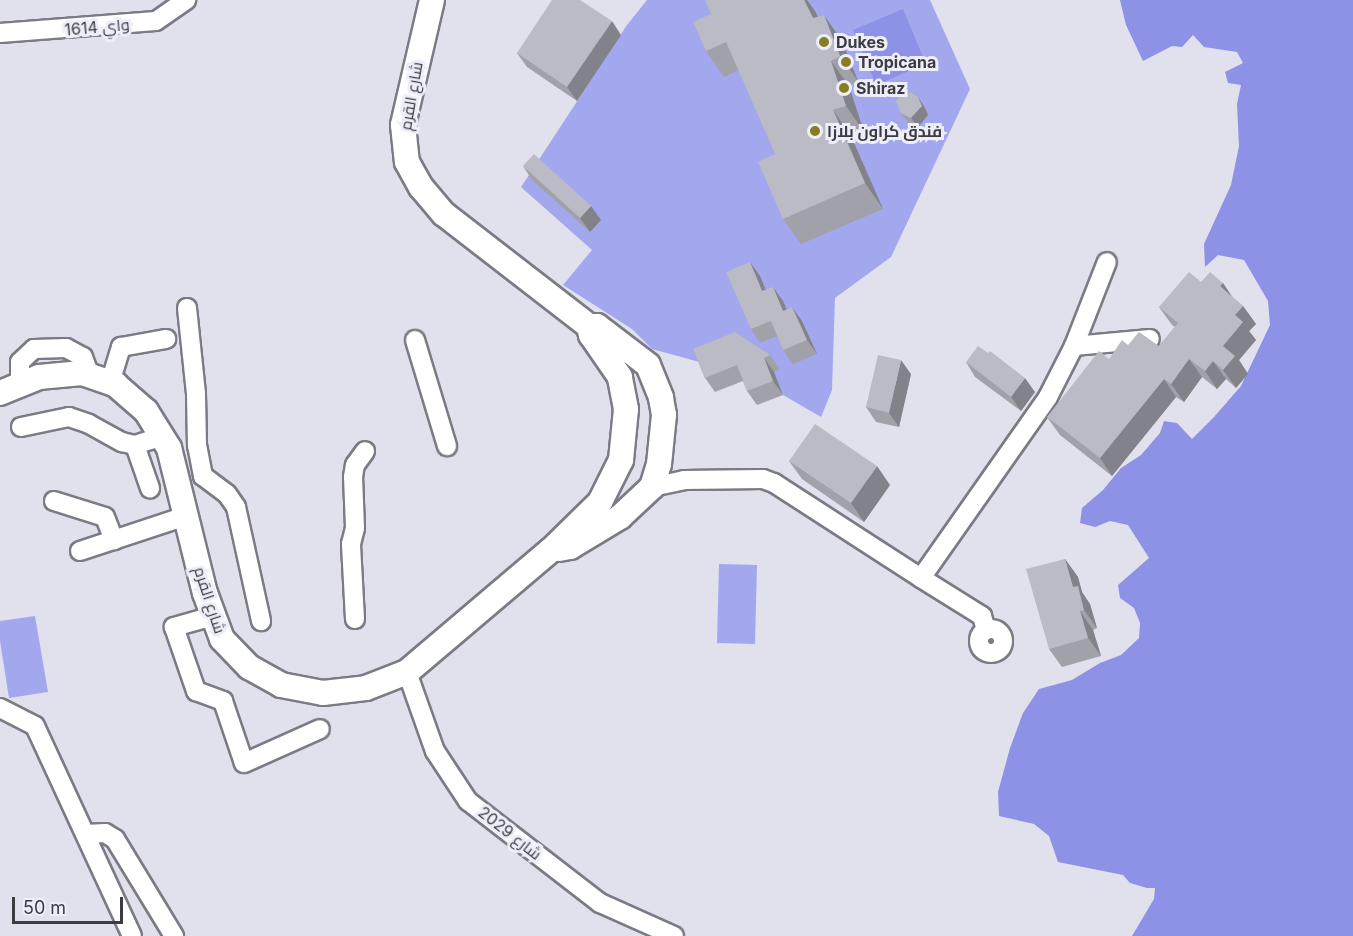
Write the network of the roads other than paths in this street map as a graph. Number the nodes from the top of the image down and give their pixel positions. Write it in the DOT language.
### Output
graph roads {
  1 [pos="186,0"];
  2 [pos="432,0"];
  3 [pos="0,33"];
  4 [pos="1107,262"];
  5 [pos="188,308"];
  6 [pos="589,326"];
  7 [pos="166,339"];
  8 [pos="1150,339"];
  9 [pos="415,340"];
  10 [pos="1074,346"];
  11 [pos="100,380"];
  12 [pos="10,389"];
  13 [pos="661,398"];
  14 [pos="626,409"];
  15 [pos="21,427"];
  16 [pos="162,436"];
  17 [pos="135,445"];
  18 [pos="447,446"];
  19 [pos="365,451"];
  20 [pos="621,460"];
  21 [pos="656,475"];
  22 [pos="150,488"];
  23 [pos="54,501"];
  24 [pos="186,516"];
  25 [pos="114,540"];
  26 [pos="551,550"];
  27 [pos="80,551"];
  28 [pos="921,578"];
  29 [pos="213,616"];
  30 [pos="355,619"];
  31 [pos="261,621"];
  32 [pos="986,630"];
  33 [pos="407,672"];
  34 [pos="0,708"];
  35 [pos="320,729"];
  36 [pos="86,834"];
  37 [pos="132,936"];
  38 [pos="174,936"];
  39 [pos="674,936"];
  1 -- 3 [label="street, واي 1614"];
  2 -- 6 [label="street, شارع القرم"];
  4 -- 10 [label="street"];
  5 -- 31 [label="street"];
  6 -- 13 [label="street, شارع القرم"];
  6 -- 14 [label="street, شارع القرم"];
  7 -- 11 [label="street"];
  8 -- 10 [label="street"];
  9 -- 18 [label="street"];
  10 -- 28 [label="street"];
  11 -- 12 [label="street"];
  11 -- 16 [label="street, شارع القرم"];
  13 -- 14 [label="street"];
  13 -- 21 [label="street, شارع القرم"];
  14 -- 20 [label="street, شارع القرم"];
  15 -- 17 [label="street"];
  16 -- 17 [label="street"];
  16 -- 24 [label="street, شارع القرم"];
  17 -- 22 [label="street"];
  19 -- 30 [label="street"];
  20 -- 21 [label="street"];
  20 -- 26 [label="street, شارع القرم"];
  21 -- 26 [label="street, شارع القرم"];
  21 -- 28 [label="street"];
  23 -- 25 [label="street"];
  24 -- 25 [label="street"];
  24 -- 29 [label="street, شارع القرم"];
  25 -- 27 [label="street"];
  26 -- 33 [label="street, شارع القرم"];
  28 -- 32 [label="street"];
  29 -- 33 [label="street, شارع القرم"];
  29 -- 35 [label="street"];
  33 -- 39 [label="street, 2029 شارع"];
  34 -- 36 [label="street"];
  36 -- 37 [label="street"];
  36 -- 38 [label="street"];
}
